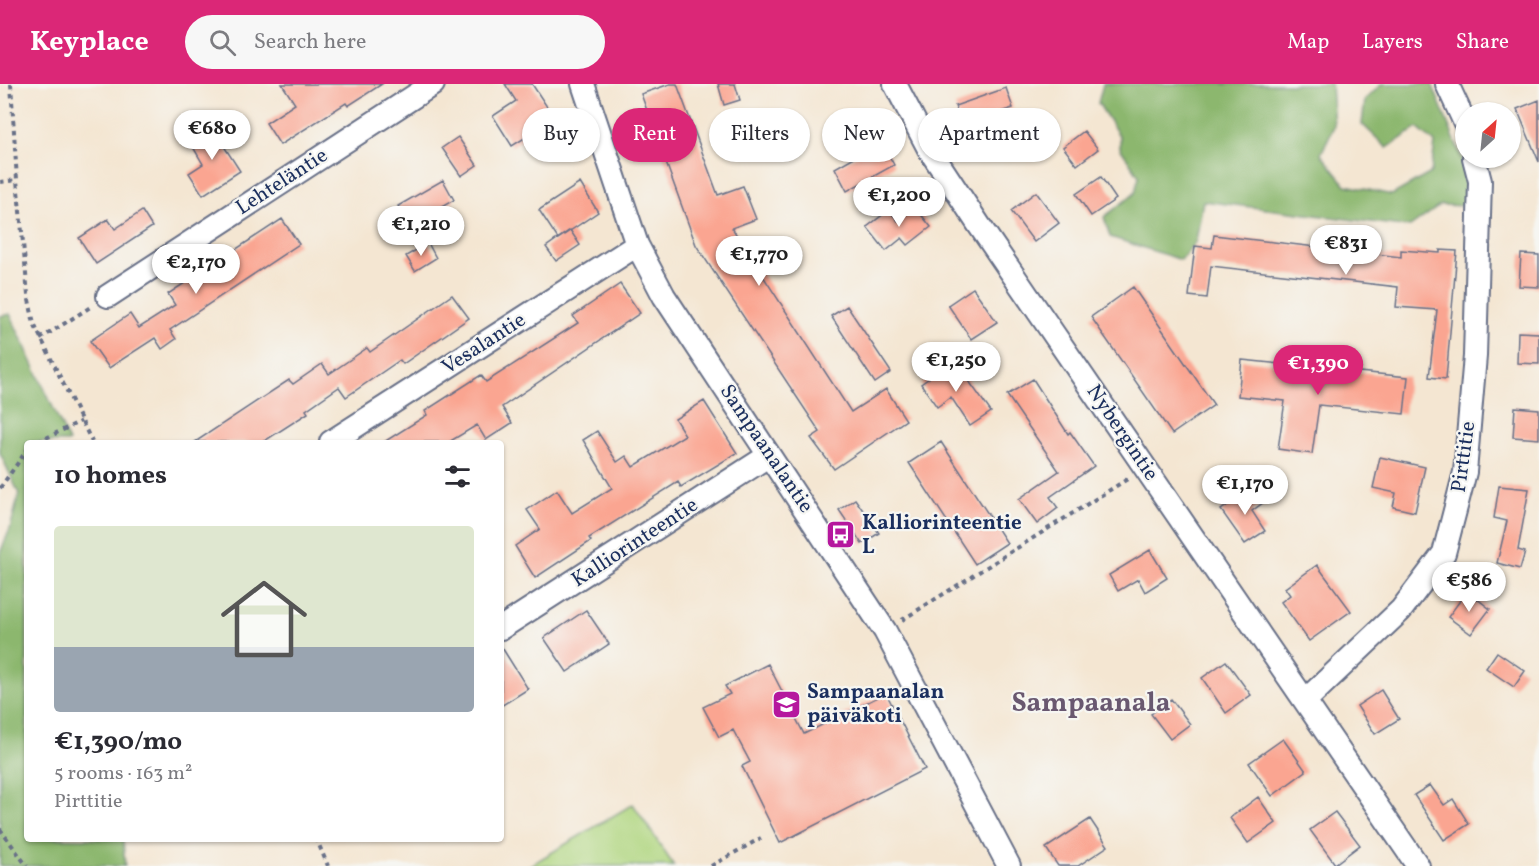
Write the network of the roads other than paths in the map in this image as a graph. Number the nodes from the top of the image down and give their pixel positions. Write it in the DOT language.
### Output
graph roads {
  1 [pos="433,84"];
  2 [pos="583,84"];
  3 [pos="896,84"];
  4 [pos="1447,84"];
  5 [pos="1455,102"];
  6 [pos="1477,168"];
  7 [pos="637,245"];
  8 [pos="108,296"];
  9 [pos="334,440"];
  10 [pos="768,456"];
  11 [pos="504,626"];
  12 [pos="1305,701"];
  13 [pos="1009,866"];
  14 [pos="1418,866"];
  1 -- 8 [label="street, Lehteläntie"];
  2 -- 7 [label="street, Sampaanalantie"];
  3 -- 12 [label="street, Nybergintie"];
  4 -- 5 [label="street"];
  6 -- 12 [label="street, Pirttitie"];
  7 -- 9 [label="street, Vesalantie"];
  7 -- 10 [label="street, Sampaanalantie"];
  10 -- 11 [label="street, Kalliorinteentie"];
  10 -- 13 [label="street, Sampaanalantie"];
  12 -- 14 [label="street, Nybergintie"];
}
